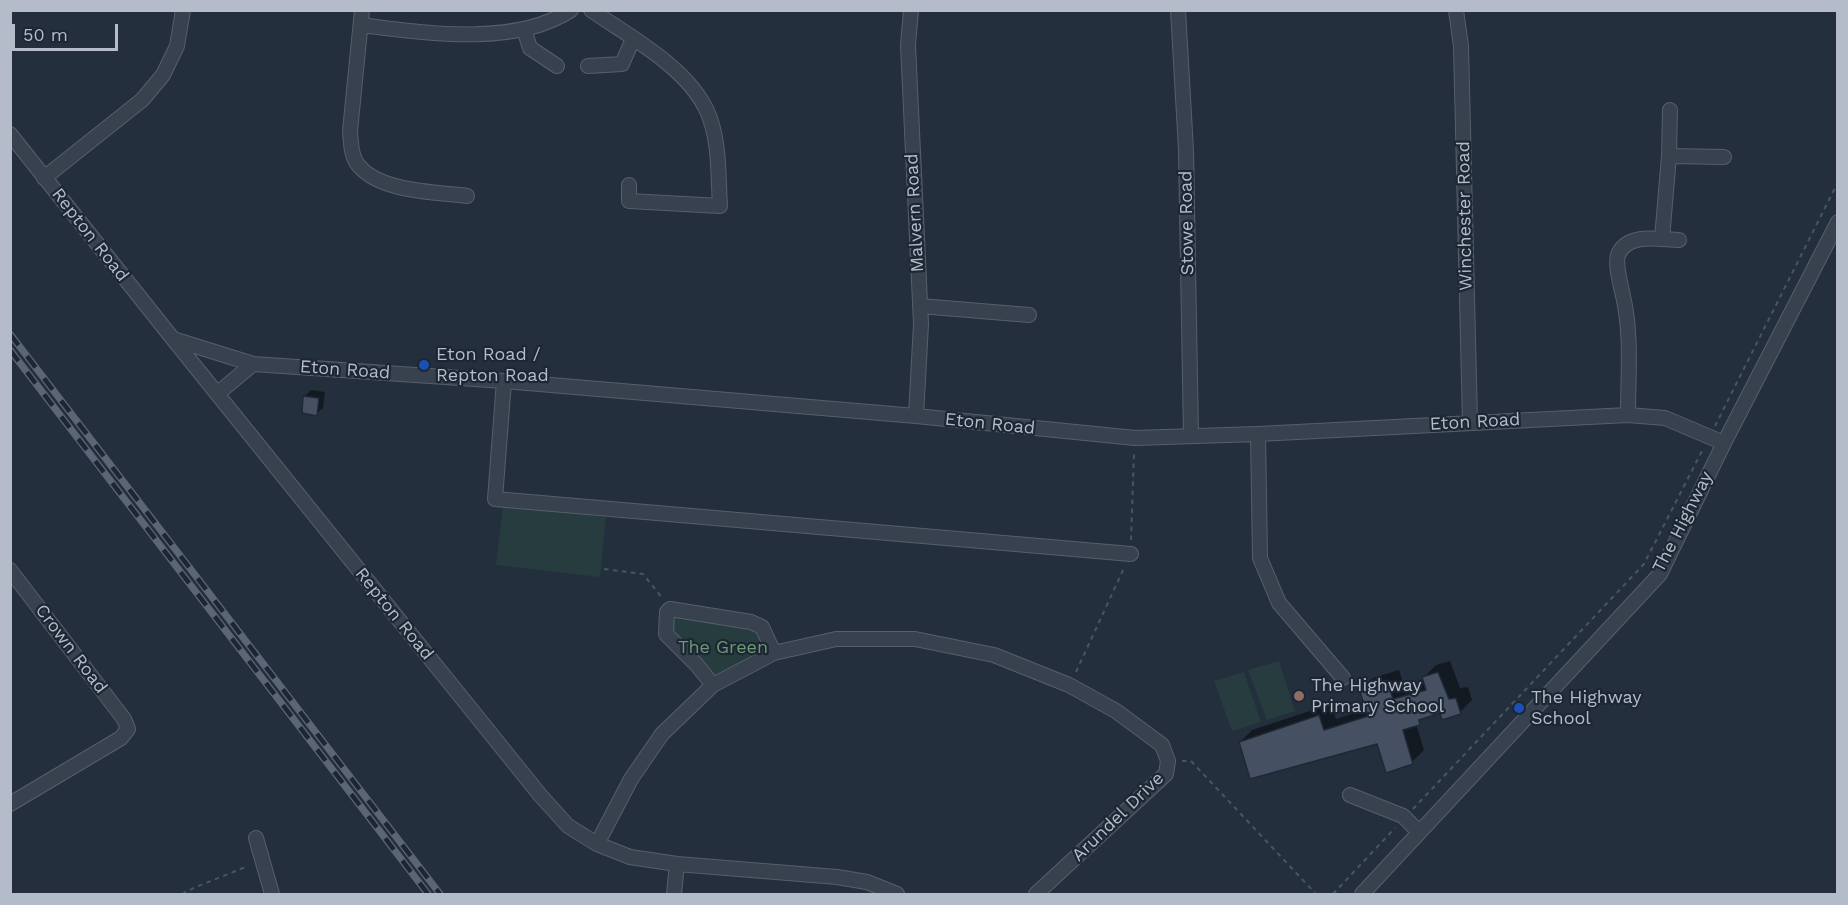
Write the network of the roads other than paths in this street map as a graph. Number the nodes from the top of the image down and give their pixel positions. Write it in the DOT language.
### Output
graph roads {
  1 [pos="183,10"];
  2 [pos="362,10"];
  3 [pos="571,10"];
  4 [pos="591,10"];
  5 [pos="910,10"];
  6 [pos="1178,10"];
  7 [pos="1456,10"];
  8 [pos="362,25"];
  9 [pos="524,29"];
  10 [pos="633,39"];
  11 [pos="557,66"];
  12 [pos="588,66"];
  13 [pos="1670,110"];
  14 [pos="10,134"];
  15 [pos="1669,156"];
  16 [pos="1724,157"];
  17 [pos="44,177"];
  18 [pos="629,185"];
  19 [pos="467,196"];
  20 [pos="1838,222"];
  21 [pos="1662,238"];
  22 [pos="1679,240"];
  23 [pos="920,306"];
  24 [pos="1029,315"];
  25 [pos="173,339"];
  26 [pos="253,364"];
  27 [pos="504,381"];
  28 [pos="217,394"];
  29 [pos="1628,415"];
  30 [pos="916,416"];
  31 [pos="1470,422"];
  32 [pos="1258,434"];
  33 [pos="1191,436"];
  34 [pos="1724,444"];
  35 [pos="1131,555"];
  36 [pos="10,570"];
  37 [pos="774,653"];
  38 [pos="1343,678"];
  39 [pos="712,685"];
  40 [pos="1350,795"];
  41 [pos="10,804"];
  42 [pos="1419,832"];
  43 [pos="256,838"];
  44 [pos="597,844"];
  45 [pos="677,864"];
  46 [pos="272,894"];
  47 [pos="674,894"];
  48 [pos="897,894"];
  49 [pos="1036,894"];
  50 [pos="1362,894"];
  1 -- 17 [label="street"];
  2 -- 8 [label="street"];
  3 -- 9 [label="street"];
  4 -- 10 [label="street"];
  5 -- 23 [label="street, Malvern Road"];
  6 -- 33 [label="street, Stowe Road"];
  7 -- 31 [label="street, Winchester Road"];
  8 -- 9 [label="street"];
  8 -- 19 [label="street"];
  9 -- 11 [label="street"];
  10 -- 12 [label="street"];
  10 -- 18 [label="street"];
  13 -- 15 [label="street"];
  14 -- 17 [label="street, Repton Road"];
  15 -- 16 [label="street"];
  15 -- 21 [label="street"];
  17 -- 25 [label="street, Repton Road"];
  20 -- 34 [label="street, The Highway"];
  21 -- 22 [label="street"];
  21 -- 29 [label="street"];
  23 -- 24 [label="street"];
  23 -- 30 [label="street, Malvern Road"];
  25 -- 26 [label="street, Eton Road"];
  25 -- 28 [label="street, Repton Road"];
  26 -- 27 [label="street, Eton Road"];
  26 -- 28 [label="street"];
  27 -- 30 [label="street, Eton Road"];
  27 -- 35 [label="street"];
  28 -- 44 [label="street, Repton Road"];
  29 -- 31 [label="street, Eton Road"];
  29 -- 34 [label="street, Eton Road"];
  30 -- 33 [label="street, Eton Road"];
  31 -- 32 [label="street, Eton Road"];
  32 -- 33 [label="street, Eton Road"];
  32 -- 38 [label="street"];
  34 -- 42 [label="street, The Highway"];
  36 -- 41 [label="street, Crown Road"];
  37 -- 39 [label="street, Arundel Drive"];
  37 -- 39 [label="street"];
  37 -- 49 [label="street, Arundel Drive"];
  39 -- 44 [label="street, Arundel Drive"];
  40 -- 42 [label="street"];
  42 -- 50 [label="street, The Highway"];
  43 -- 46 [label="street"];
  44 -- 45 [label="street, Repton Road"];
  45 -- 47 [label="street"];
  45 -- 48 [label="street, Repton Road"];
}
